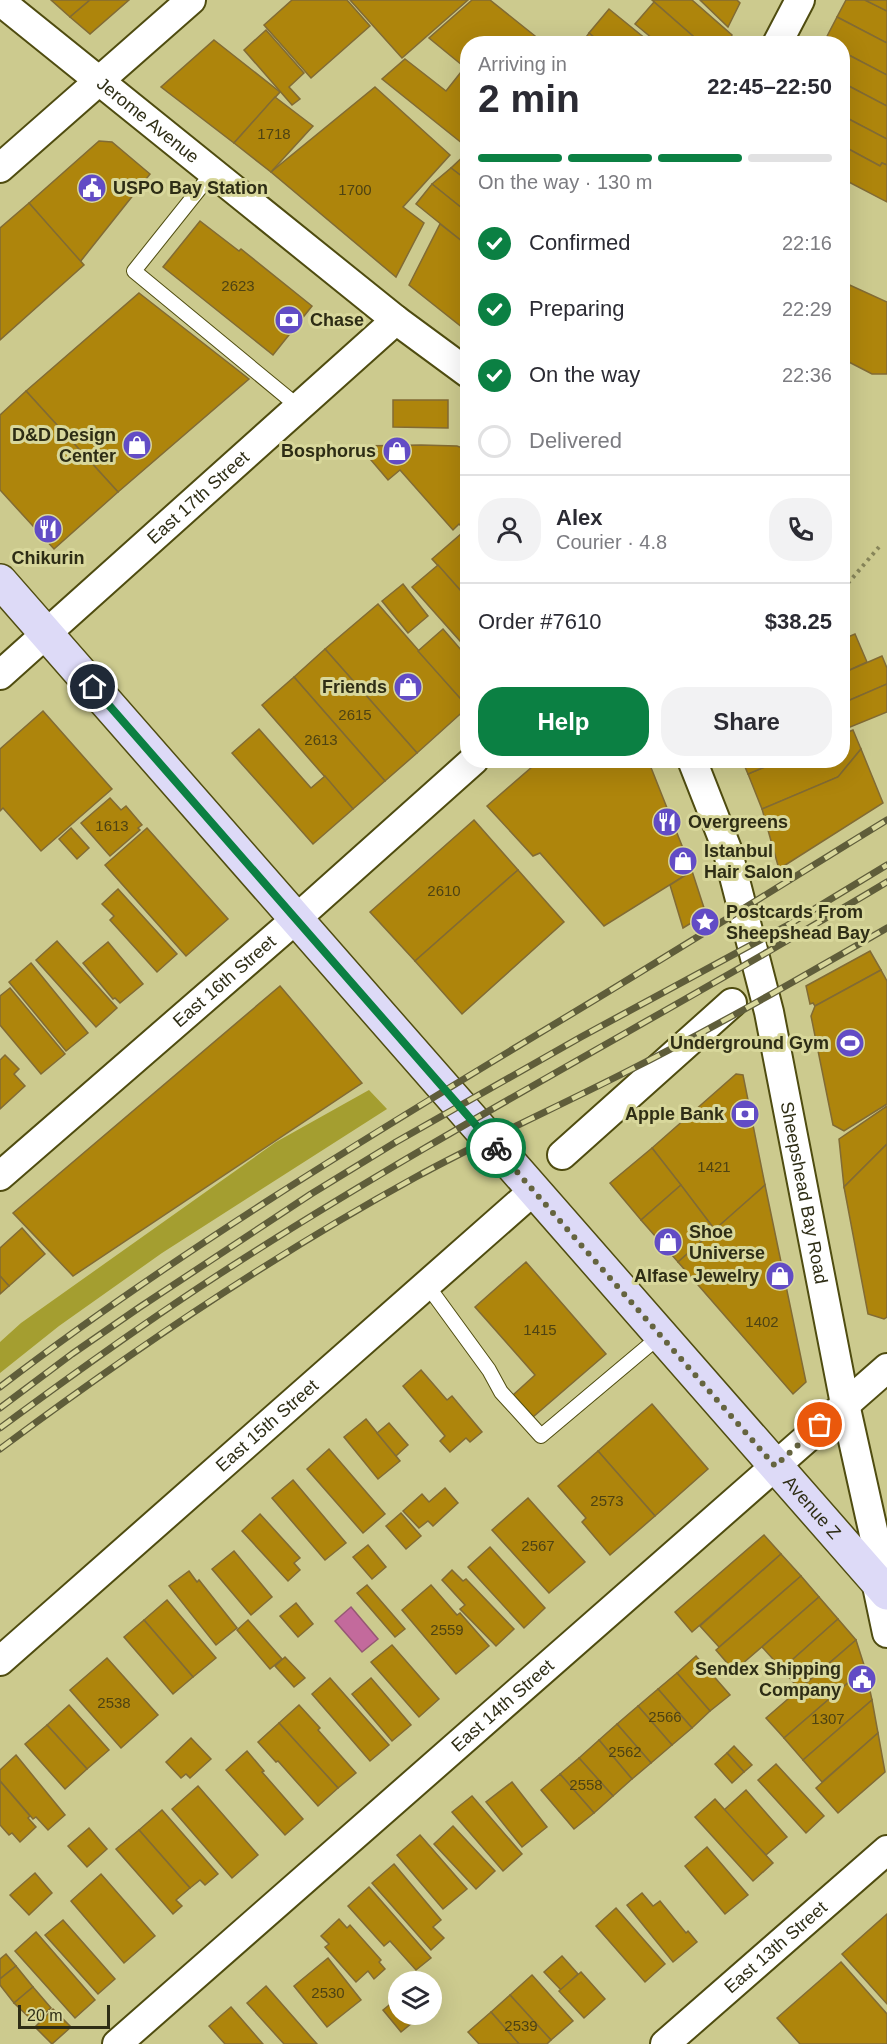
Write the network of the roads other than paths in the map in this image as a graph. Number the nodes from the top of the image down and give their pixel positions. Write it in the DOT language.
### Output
graph roads {
  1 [pos="191,0"];
  2 [pos="800,0"];
  3 [pos="0,2"];
  4 [pos="781,36"];
  5 [pos="99,81"];
  6 [pos="0,168"];
  7 [pos="213,172"];
  8 [pos="396,320"];
  9 [pos="460,367"];
  10 [pos="300,408"];
  11 [pos="0,581"];
  12 [pos="46,634"];
  13 [pos="0,675"];
  14 [pos="465,768"];
  15 [pos="695,768"];
  16 [pos="296,919"];
  17 [pos="732,1003"];
  18 [pos="562,1155"];
  19 [pos="0,1176"];
  20 [pos="533,1191"];
  21 [pos="427,1285"];
  22 [pos="660,1336"];
  23 [pos="887,1368"];
  24 [pos="844,1404"];
  25 [pos="775,1466"];
  26 [pos="882,1587"];
  27 [pos="887,1633"];
  28 [pos="0,1660"];
  29 [pos="887,1850"];
  30 [pos="117,2044"];
  31 [pos="665,2044"];
  1 -- 5 [label="street"];
  2 -- 4 [label="street"];
  3 -- 5 [label="street, Jerome Avenue"];
  5 -- 6 [label="street"];
  5 -- 7 [label="street, Jerome Avenue"];
  7 -- 8 [label="street, Jerome Avenue"];
  7 -- 10 [label="lane"];
  8 -- 9 [label="street, Jerome Avenue"];
  8 -- 10 [label="street, East 17th Street"];
  10 -- 12 [label="street, East 17th Street"];
  11 -- 12 [label="street, Avenue Z"];
  12 -- 13 [label="street, East 17th Street"];
  12 -- 16 [label="street, Avenue Z"];
  14 -- 16 [label="street, East 16th Street"];
  15 -- 24 [label="street, Sheepshead Bay Road"];
  16 -- 19 [label="street, East 16th Street"];
  16 -- 20 [label="street, Avenue Z"];
  17 -- 18 [label="street"];
  20 -- 21 [label="street, East 15th Street"];
  20 -- 22 [label="street, Avenue Z"];
  21 -- 22 [label="lane"];
  21 -- 28 [label="street, East 15th Street"];
  22 -- 25 [label="street, Avenue Z"];
  23 -- 24 [label="street, East 14th Street"];
  24 -- 25 [label="street, East 14th Street"];
  24 -- 26 [label="street, Sheepshead Bay Road"];
  25 -- 26 [label="street, Avenue Z"];
  25 -- 30 [label="street, East 14th Street"];
  26 -- 27 [label="street, Sheepshead Bay Road"];
  29 -- 31 [label="street, East 13th Street"];
}
